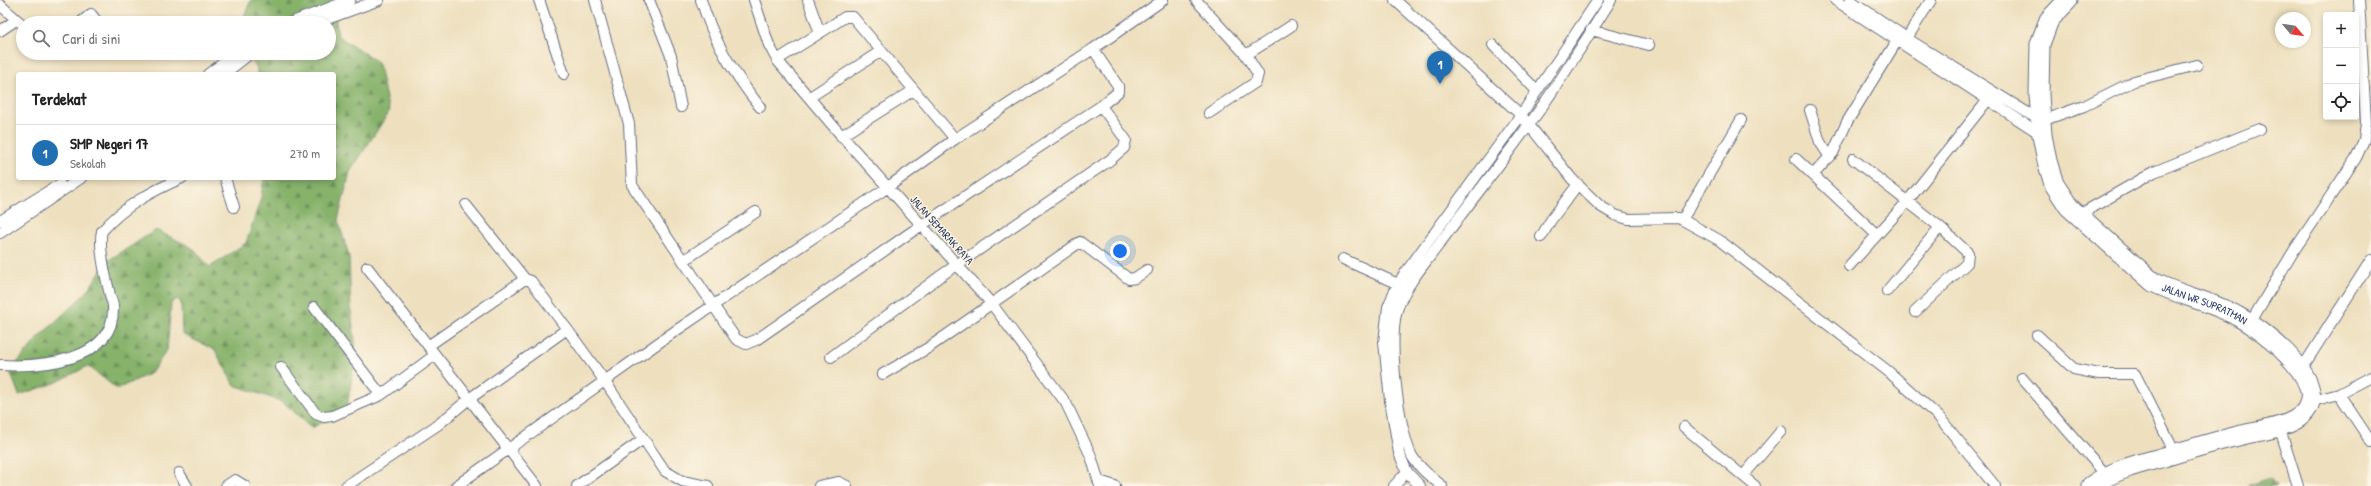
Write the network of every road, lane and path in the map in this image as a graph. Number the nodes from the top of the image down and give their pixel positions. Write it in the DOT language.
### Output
graph roads {
  1 [pos="350,0"];
  2 [pos="379,0"];
  3 [pos="539,0"];
  4 [pos="595,0"];
  5 [pos="649,0"];
  6 [pos="701,0"];
  7 [pos="754,0"];
  8 [pos="808,0"];
  9 [pos="1163,0"];
  10 [pos="1196,0"];
  11 [pos="1395,0"];
  12 [pos="1598,0"];
  13 [pos="1611,0"];
  14 [pos="1835,0"];
  15 [pos="1850,0"];
  16 [pos="1931,0"];
  17 [pos="2068,0"];
  18 [pos="2358,0"];
  19 [pos="368,1"];
  20 [pos="0,5"];
  21 [pos="308,16"];
  22 [pos="333,16"];
  23 [pos="16,19"];
  24 [pos="16,23"];
  25 [pos="1291,26"];
  26 [pos="1592,30"];
  27 [pos="0,31"];
  28 [pos="820,33"];
  29 [pos="1902,38"];
  30 [pos="1493,44"];
  31 [pos="1649,45"];
  32 [pos="1093,49"];
  33 [pos="882,51"];
  34 [pos="1246,55"];
  35 [pos="227,60"];
  36 [pos="242,60"];
  37 [pos="777,60"];
  38 [pos="2197,65"];
  39 [pos="211,72"];
  40 [pos="227,72"];
  41 [pos="564,74"];
  42 [pos="914,90"];
  43 [pos="1537,91"];
  44 [pos="810,97"];
  45 [pos="1988,100"];
  46 [pos="1101,106"];
  47 [pos="681,107"];
  48 [pos="760,107"];
  49 [pos="1810,110"];
  50 [pos="1209,113"];
  51 [pos="1521,115"];
  52 [pos="1741,120"];
  53 [pos="1529,125"];
  54 [pos="2041,128"];
  55 [pos="2260,129"];
  56 [pos="842,136"];
  57 [pos="955,139"];
  58 [pos="1830,158"];
  59 [pos="1796,159"];
  60 [pos="1853,159"];
  61 [pos="1813,174"];
  62 [pos="66,180"];
  63 [pos="78,180"];
  64 [pos="178,180"];
  65 [pos="226,180"];
  66 [pos="1578,184"];
  67 [pos="888,188"];
  68 [pos="1906,203"];
  69 [pos="466,204"];
  70 [pos="234,207"];
  71 [pos="756,212"];
  72 [pos="2077,216"];
  73 [pos="1682,220"];
  74 [pos="0,221"];
  75 [pos="922,226"];
  76 [pos="1940,227"];
  77 [pos="0,233"];
  78 [pos="1877,235"];
  79 [pos="1541,236"];
  80 [pos="1343,259"];
  81 [pos="2371,260"];
  82 [pos="683,261"];
  83 [pos="958,266"];
  84 [pos="1849,266"];
  85 [pos="366,267"];
  86 [pos="1147,270"];
  87 [pos="525,279"];
  88 [pos="1398,284"];
  89 [pos="1887,291"];
  90 [pos="991,303"];
  91 [pos="715,305"];
  92 [pos="314,307"];
  93 [pos="1915,312"];
  94 [pos="2250,323"];
  95 [pos="567,329"];
  96 [pos="2037,335"];
  97 [pos="428,346"];
  98 [pos="435,355"];
  99 [pos="831,357"];
  100 [pos="0,365"];
  101 [pos="281,367"];
  102 [pos="2301,370"];
  103 [pos="883,374"];
  104 [pos="2022,378"];
  105 [pos="2371,378"];
  106 [pos="604,380"];
  107 [pos="2339,394"];
  108 [pos="381,395"];
  109 [pos="469,399"];
  110 [pos="2309,402"];
  111 [pos="1684,426"];
  112 [pos="2279,426"];
  113 [pos="1781,431"];
  114 [pos="642,440"];
  115 [pos="2371,442"];
  116 [pos="1409,446"];
  117 [pos="508,449"];
  118 [pos="1399,453"];
  119 [pos="2175,454"];
  120 [pos="1408,472"];
  121 [pos="179,473"];
  122 [pos="1744,476"];
  123 [pos="2107,476"];
  124 [pos="1100,484"];
  125 [pos="187,486"];
  126 [pos="226,486"];
  127 [pos="245,486"];
  128 [pos="346,486"];
  129 [pos="456,486"];
  130 [pos="537,486"];
  131 [pos="577,486"];
  132 [pos="708,486"];
  133 [pos="819,486"];
  134 [pos="847,486"];
  135 [pos="1115,486"];
  136 [pos="1394,486"];
  137 [pos="1420,486"];
  138 [pos="1442,486"];
  139 [pos="1755,486"];
  140 [pos="1995,486"];
  141 [pos="2091,486"];
  142 [pos="2298,486"];
  1 -- 21 [label="street"];
  2 -- 19 [label="street"];
  3 -- 41 [label="street"];
  4 -- 82 [label="street"];
  5 -- 47 [label="street"];
  6 -- 48 [label="street"];
  7 -- 37 [label="street, JALAN SEMARAK RAYA"];
  8 -- 28 [label="street"];
  9 -- 32 [label="street"];
  10 -- 34 [label="street"];
  11 -- 51 [label="street"];
  12 -- 43 [label="street"];
  13 -- 26 [label="street"];
  14 -- 29 [label="street"];
  15 -- 29 [label="street"];
  16 -- 29 [label="street"];
  17 -- 54 [label="highway, JALAN WR SUPRATMAN"];
  18 -- 94 [label="street"];
  19 -- 22 [label="street"];
  20 -- 23 [label="street"];
  24 -- 27 [label="street"];
  25 -- 34 [label="street"];
  26 -- 31 [label="street"];
  26 -- 53 [label="street"];
  28 -- 33 [label="street"];
  28 -- 37 [label="street"];
  29 -- 45 [label="street"];
  29 -- 54 [label="street"];
  29 -- 58 [label="street"];
  30 -- 43 [label="street"];
  32 -- 46 [label="street"];
  32 -- 57 [label="street"];
  33 -- 42 [label="street"];
  33 -- 44 [label="street"];
  34 -- 50 [label="street"];
  35 -- 39 [label="street"];
  36 -- 40 [label="street"];
  37 -- 44 [label="street, JALAN SEMARAK RAYA"];
  38 -- 54 [label="street"];
  42 -- 56 [label="street"];
  42 -- 57 [label="street"];
  43 -- 51 [label="street"];
  44 -- 56 [label="street, JALAN SEMARAK RAYA"];
  45 -- 54 [label="street"];
  45 -- 68 [label="street"];
  46 -- 75 [label="street"];
  46 -- 83 [label="street"];
  49 -- 58 [label="street"];
  51 -- 53 [label="street"];
  51 -- 88 [label="street"];
  52 -- 73 [label="street"];
  53 -- 66 [label="street"];
  53 -- 116 [label="street"];
  54 -- 72 [label="highway, JALAN WR SUPRATMAN"];
  55 -- 72 [label="street"];
  56 -- 67 [label="street, JALAN SEMARAK RAYA"];
  57 -- 67 [label="street"];
  58 -- 61 [label="street"];
  59 -- 61 [label="street"];
  60 -- 68 [label="street"];
  61 -- 78 [label="street"];
  62 -- 74 [label="street"];
  63 -- 77 [label="street"];
  64 -- 100 [label="street"];
  65 -- 70 [label="street"];
  66 -- 73 [label="street"];
  66 -- 79 [label="street"];
  67 -- 75 [label="street, JALAN SEMARAK RAYA"];
  67 -- 91 [label="street"];
  68 -- 76 [label="street"];
  68 -- 78 [label="street"];
  69 -- 87 [label="street"];
  71 -- 82 [label="street"];
  72 -- 94 [label="highway, JALAN WR SUPRATMAN"];
  73 -- 140 [label="street"];
  75 -- 83 [label="street, JALAN SEMARAK RAYA"];
  75 -- 91 [label="street"];
  76 -- 89 [label="street"];
  76 -- 93 [label="street"];
  78 -- 84 [label="street"];
  80 -- 88 [label="street"];
  81 -- 102 [label="street"];
  82 -- 91 [label="street"];
  83 -- 90 [label="street, JALAN SEMARAK RAYA"];
  83 -- 99 [label="street"];
  85 -- 97 [label="street"];
  86 -- 90 [label="street"];
  87 -- 95 [label="street"];
  87 -- 97 [label="street"];
  88 -- 118 [label="street"];
  90 -- 103 [label="street"];
  90 -- 124 [label="street, JALAN SEMARAK RAYA"];
  91 -- 106 [label="street"];
  92 -- 108 [label="street"];
  94 -- 102 [label="highway, JALAN WR SUPRATMAN"];
  95 -- 106 [label="street"];
  95 -- 109 [label="street"];
  96 -- 119 [label="street"];
  97 -- 98 [label="street"];
  98 -- 108 [label="street"];
  98 -- 109 [label="street"];
  101 -- 108 [label="street"];
  102 -- 110 [label="highway, JALAN WR SUPRATMAN"];
  104 -- 123 [label="street"];
  105 -- 107 [label="street"];
  106 -- 114 [label="street"];
  106 -- 117 [label="street"];
  107 -- 110 [label="street"];
  107 -- 115 [label="street"];
  109 -- 117 [label="street"];
  109 -- 128 [label="street"];
  110 -- 112 [label="highway"];
  111 -- 122 [label="street"];
  112 -- 119 [label="highway"];
  112 -- 142 [label="street"];
  113 -- 122 [label="street"];
  114 -- 131 [label="street"];
  114 -- 132 [label="street"];
  116 -- 118 [label="street"];
  116 -- 138 [label="street"];
  117 -- 129 [label="street"];
  117 -- 130 [label="street"];
  118 -- 120 [label="street"];
  119 -- 123 [label="highway"];
  120 -- 136 [label="street"];
  120 -- 137 [label="street"];
  121 -- 125 [label="street"];
  122 -- 139 [label="street"];
  123 -- 141 [label="highway"];
  124 -- 135 [label="street"];
  126 -- 127 [label="street"];
  133 -- 134 [label="street"];
}
